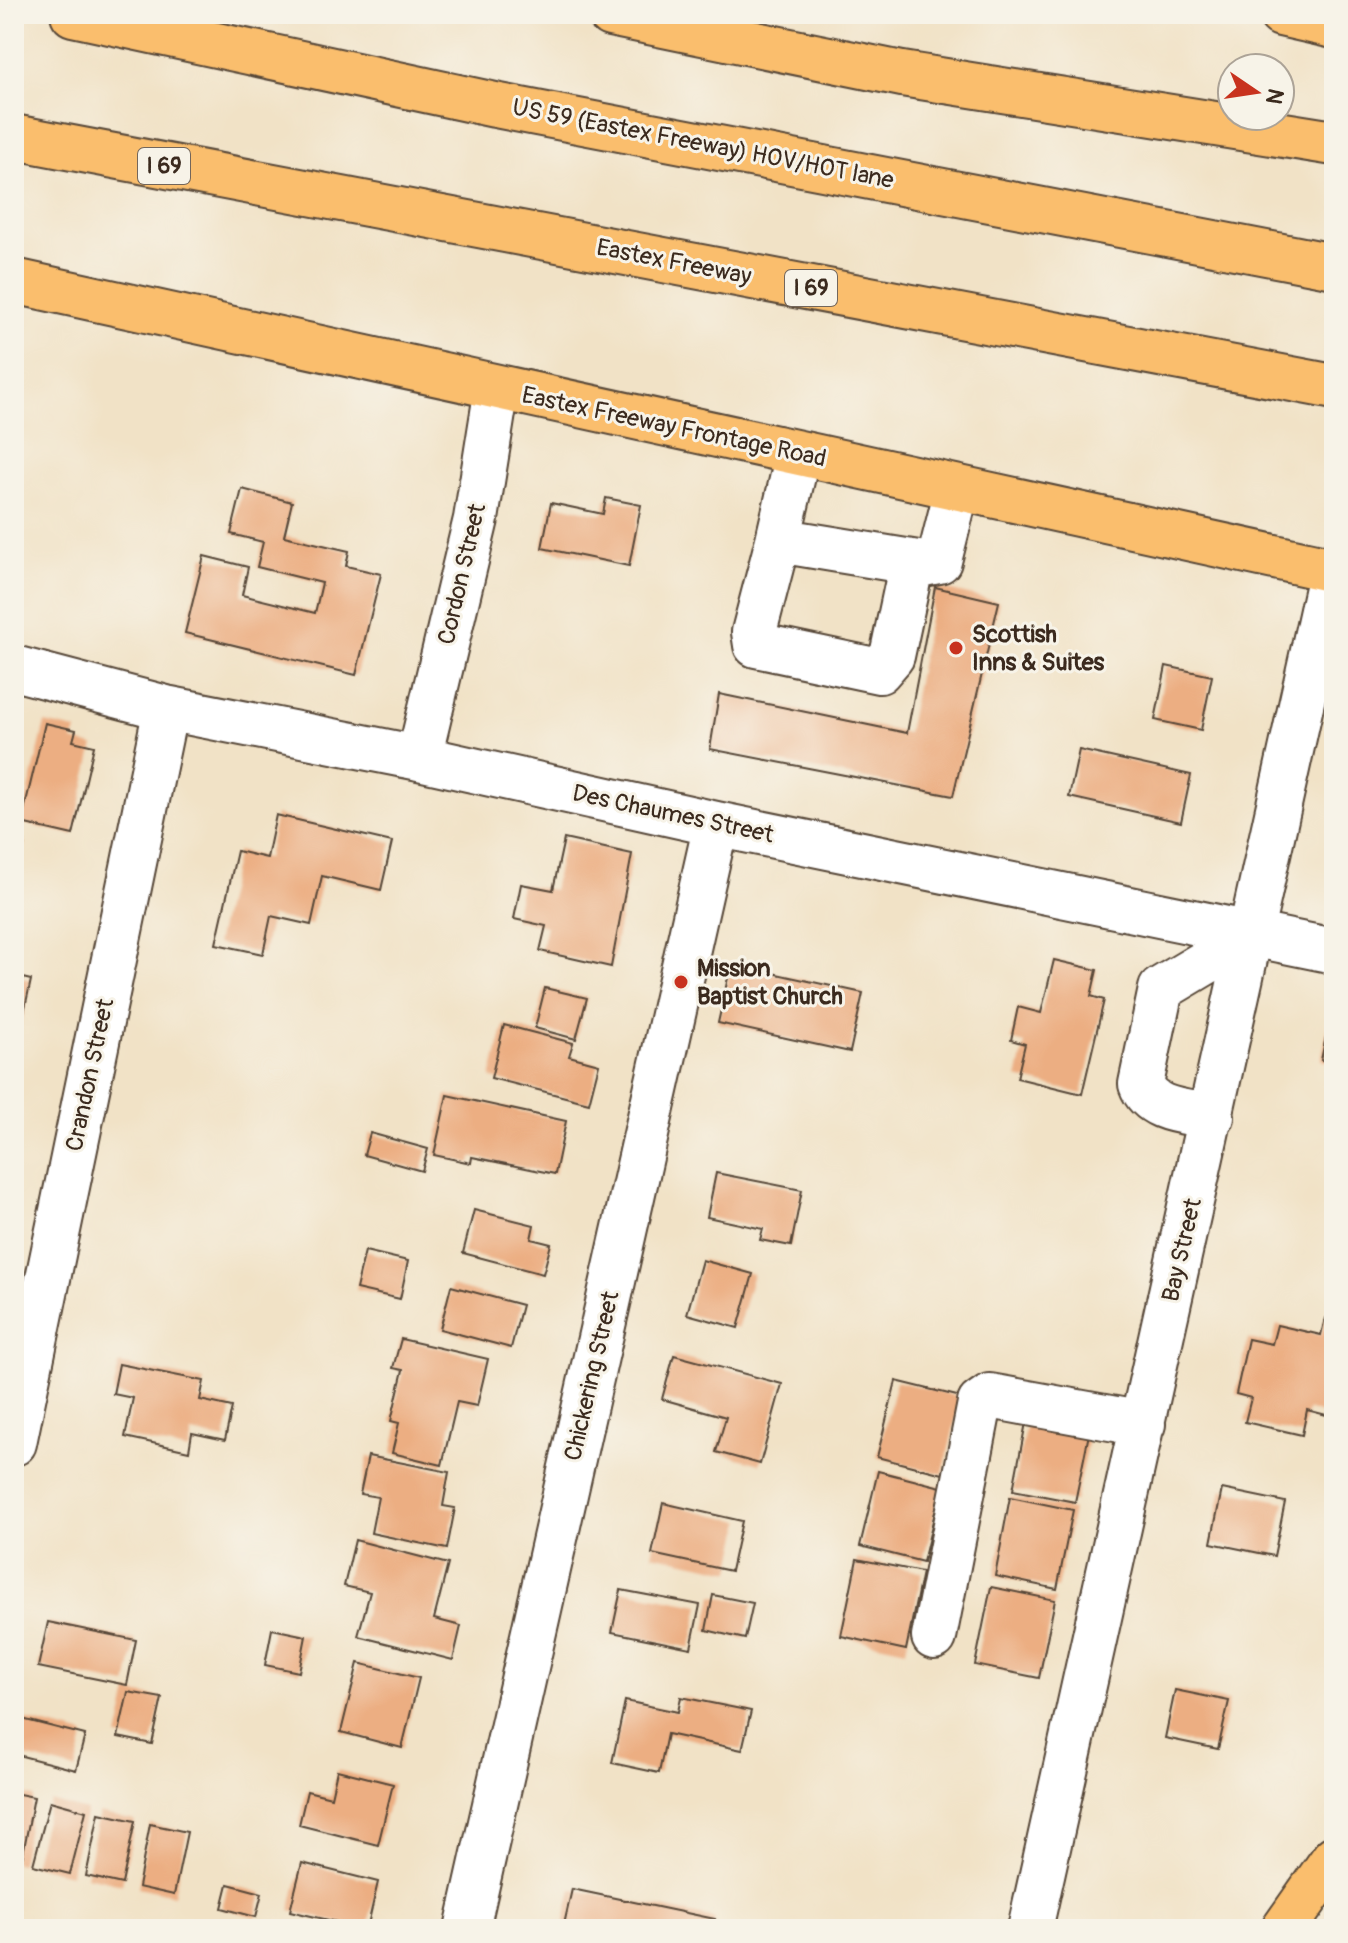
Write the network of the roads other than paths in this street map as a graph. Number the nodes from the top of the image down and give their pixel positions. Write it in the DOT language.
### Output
graph roads {
  1 [pos="73,14"];
  2 [pos="610,14"];
  3 [pos="1281,14"];
  4 [pos="1334,26"];
  5 [pos="14,137"];
  6 [pos="1334,143"];
  7 [pos="1334,266"];
  8 [pos="14,281"];
  9 [pos="1334,387"];
  10 [pos="497,388"];
  11 [pos="798,454"];
  12 [pos="957,489"];
  13 [pos="778,540"];
  14 [pos="912,562"];
  15 [pos="1332,570"];
  16 [pos="14,668"];
  17 [pos="166,708"];
  18 [pos="419,758"];
  19 [pos="716,824"];
  20 [pos="1253,934"];
  21 [pos="1334,951"];
  22 [pos="1212,1117"];
  23 [pos="1143,1424"];
  24 [pos="14,1443"];
  25 [pos="934,1637"];
  26 [pos="1334,1858"];
  27 [pos="467,1929"];
  28 [pos="1030,1929"];
  29 [pos="1284,1929"];
  1 -- 7 [label="main road, US 59 (Eastex Freeway) HOV/HOT lane"];
  2 -- 6 [label="main road"];
  3 -- 4 [label="main road"];
  5 -- 9 [label="main road, Eastex Freeway / I 69"];
  8 -- 10 [label="main road, Eastex Freeway Frontage Road"];
  10 -- 11 [label="main road, Eastex Freeway Frontage Road"];
  10 -- 18 [label="street, Cordon Street"];
  11 -- 12 [label="main road, Eastex Freeway Frontage Road"];
  11 -- 13 [label="street"];
  12 -- 14 [label="street"];
  12 -- 15 [label="main road, Eastex Freeway Frontage Road"];
  13 -- 14 [label="street"];
  13 -- 14 [label="street"];
  15 -- 20 [label="street, Bay Street"];
  16 -- 17 [label="street, Des Chaumes Street"];
  17 -- 18 [label="street, Des Chaumes Street"];
  17 -- 24 [label="street, Crandon Street"];
  18 -- 19 [label="street, Des Chaumes Street"];
  19 -- 20 [label="street, Des Chaumes Street"];
  19 -- 27 [label="street, Chickering Street"];
  20 -- 21 [label="street, Des Chaumes Street"];
  20 -- 22 [label="street, Bay Street"];
  20 -- 22 [label="street"];
  22 -- 23 [label="street, Bay Street"];
  23 -- 25 [label="street"];
  23 -- 28 [label="street, Bay Street"];
  26 -- 29 [label="main road"];
}
